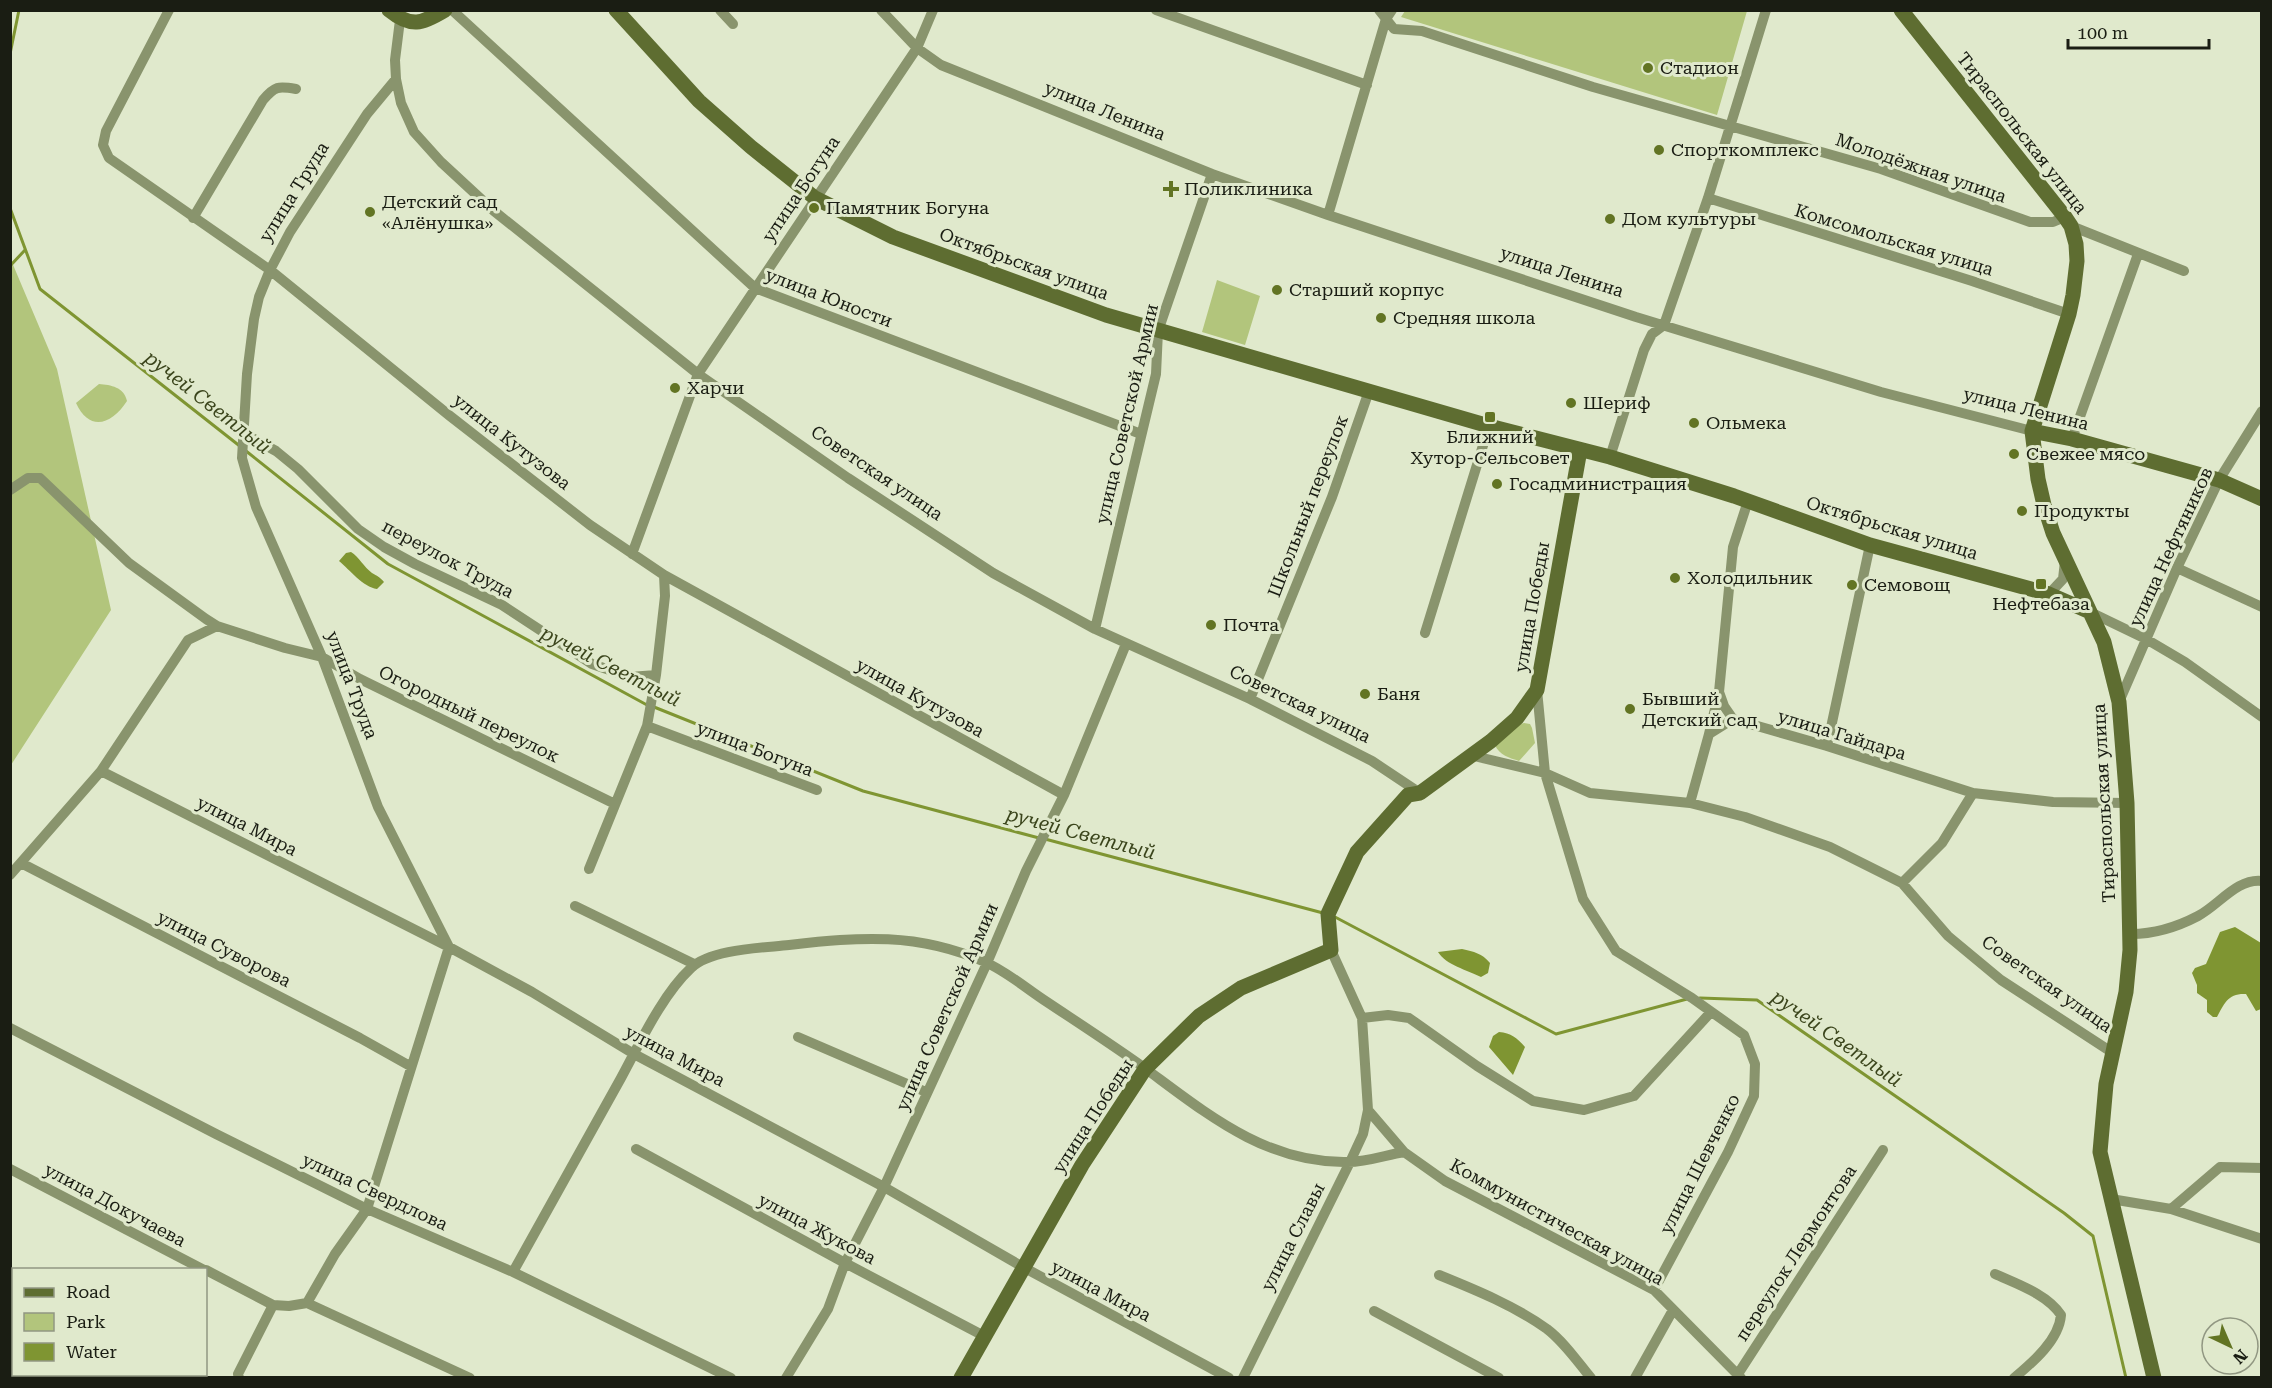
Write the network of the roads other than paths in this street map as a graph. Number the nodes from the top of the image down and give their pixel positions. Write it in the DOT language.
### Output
graph roads {
  1 [pos="170,10"];
  2 [pos="445,10"];
  3 [pos="452,10"];
  4 [pos="616,10"];
  5 [pos="720,10"];
  6 [pos="881,10"];
  7 [pos="933,10"];
  8 [pos="1156,10"];
  9 [pos="1766,10"];
  10 [pos="1901,10"];
  11 [pos="1386,13"];
  12 [pos="394,15"];
  13 [pos="733,24"];
  14 [pos="917,48"];
  15 [pos="396,79"];
  16 [pos="1367,85"];
  17 [pos="296,89"];
  18 [pos="1731,126"];
  19 [pos="1212,174"];
  20 [pos="816,198"];
  21 [pos="1708,198"];
  22 [pos="1328,215"];
  23 [pos="193,218"];
  24 [pos="2068,221"];
  25 [pos="2138,254"];
  26 [pos="270,270"];
  27 [pos="2184,271"];
  28 [pos="755,288"];
  29 [pos="2069,314"];
  30 [pos="1664,326"];
  31 [pos="1158,331"];
  32 [pos="698,374"];
  33 [pos="1369,392"];
  34 [pos="2262,411"];
  35 [pos="1489,426"];
  36 [pos="2032,431"];
  37 [pos="1141,434"];
  38 [pos="2072,439"];
  39 [pos="243,444"];
  40 [pos="1580,450"];
  41 [pos="1610,458"];
  42 [pos="2219,480"];
  43 [pos="10,490"];
  44 [pos="2262,499"];
  45 [pos="1748,501"];
  46 [pos="1870,545"];
  47 [pos="632,554"];
  48 [pos="2065,558"];
  49 [pos="2177,568"];
  50 [pos="664,575"];
  51 [pos="2049,594"];
  52 [pos="2262,607"];
  53 [pos="2090,612"];
  54 [pos="217,626"];
  55 [pos="1095,629"];
  56 [pos="1425,633"];
  57 [pos="2146,639"];
  58 [pos="1126,644"];
  59 [pos="322,657"];
  60 [pos="656,675"];
  61 [pos="1537,690"];
  62 [pos="1719,692"];
  63 [pos="1250,699"];
  64 [pos="2119,702"];
  65 [pos="2262,717"];
  66 [pos="1733,719"];
  67 [pos="647,726"];
  68 [pos="1709,734"];
  69 [pos="1827,746"];
  70 [pos="1470,755"];
  71 [pos="101,771"];
  72 [pos="1545,773"];
  73 [pos="817,790"];
  74 [pos="1420,793"];
  75 [pos="1973,794"];
  76 [pos="1064,795"];
  77 [pos="1690,803"];
  78 [pos="2127,803"];
  79 [pos="615,804"];
  80 [pos="21,864"];
  81 [pos="589,869"];
  82 [pos="10,875"];
  83 [pos="2262,881"];
  84 [pos="1902,883"];
  85 [pos="575,906"];
  86 [pos="2131,934"];
  87 [pos="449,947"];
  88 [pos="1331,950"];
  89 [pos="987,963"];
  90 [pos="694,964"];
  91 [pos="1712,1012"];
  92 [pos="1362,1018"];
  93 [pos="10,1028"];
  94 [pos="798,1037"];
  95 [pos="2113,1053"];
  96 [pos="634,1054"];
  97 [pos="410,1066"];
  98 [pos="1145,1069"];
  99 [pos="926,1092"];
  100 [pos="1368,1110"];
  101 [pos="636,1149"];
  102 [pos="1883,1150"];
  103 [pos="1404,1152"];
  104 [pos="1350,1162"];
  105 [pos="2262,1168"];
  106 [pos="10,1169"];
  107 [pos="884,1187"];
  108 [pos="2111,1199"];
  109 [pos="367,1209"];
  110 [pos="2171,1209"];
  111 [pos="2262,1239"];
  112 [pos="845,1263"];
  113 [pos="1023,1267"];
  114 [pos="201,1268"];
  115 [pos="207,1271"];
  116 [pos="513,1272"];
  117 [pos="1995,1274"];
  118 [pos="1439,1275"];
  119 [pos="1654,1290"];
  120 [pos="307,1303"];
  121 [pos="273,1305"];
  122 [pos="1674,1310"];
  123 [pos="1374,1311"];
  124 [pos="984,1336"];
  125 [pos="238,1376"];
  126 [pos="1739,1376"];
  127 [pos="470,1377"];
  128 [pos="731,1377"];
  129 [pos="786,1377"];
  130 [pos="961,1377"];
  131 [pos="1229,1377"];
  132 [pos="1243,1377"];
  133 [pos="1499,1377"];
  134 [pos="1591,1377"];
  135 [pos="1635,1377"];
  136 [pos="2014,1377"];
  137 [pos="2154,1377"];
  1 -- 23 [label="street, улица Кутузова"];
  2 -- 12 [label="street"];
  3 -- 28 [label="street, улица Юности"];
  4 -- 20 [label="street, Октябрьская улица"];
  5 -- 13 [label="street"];
  6 -- 14 [label="street, улица Ленина"];
  7 -- 14 [label="street, улица Богуна"];
  8 -- 16 [label="street"];
  9 -- 18 [label="street"];
  10 -- 24 [label="street, Тираспольская улица"];
  11 -- 16 [label="street"];
  11 -- 18 [label="street, Молодёжная улица"];
  12 -- 15 [label="street"];
  14 -- 19 [label="street, улица Ленина"];
  14 -- 20 [label="street, улица Богуна"];
  15 -- 26 [label="street, улица Труда"];
  15 -- 32 [label="street, Советская улица"];
  16 -- 22 [label="street"];
  17 -- 23 [label="street"];
  18 -- 21 [label="street"];
  18 -- 24 [label="street, Молодёжная улица"];
  19 -- 22 [label="street, улица Ленина"];
  19 -- 31 [label="street, улица Советской Армии"];
  20 -- 28 [label="street, улица Богуна"];
  20 -- 31 [label="street, Октябрьская улица"];
  21 -- 29 [label="street, Комсомольская улица"];
  21 -- 30 [label="street"];
  22 -- 30 [label="street, улица Ленина"];
  23 -- 26 [label="street, улица Кутузова"];
  24 -- 25 [label="street"];
  24 -- 29 [label="street, Тираспольская улица"];
  25 -- 27 [label="street"];
  25 -- 38 [label="street"];
  26 -- 39 [label="street, улица Труда"];
  26 -- 47 [label="street, улица Кутузова"];
  28 -- 32 [label="street, улица Богуна"];
  28 -- 37 [label="street, улица Юности"];
  29 -- 36 [label="street, Тираспольская улица"];
  30 -- 36 [label="street, улица Ленина"];
  30 -- 41 [label="street"];
  31 -- 33 [label="street, Октябрьская улица"];
  31 -- 37 [label="street, улица Советской Армии"];
  32 -- 47 [label="street, улица Богуна"];
  32 -- 55 [label="street, Советская улица"];
  33 -- 35 [label="street, Октябрьская улица"];
  33 -- 63 [label="street, Школьный переулок"];
  34 -- 42 [label="street, улица Нефтяников"];
  35 -- 40 [label="street, Октябрьская улица"];
  35 -- 56 [label="street"];
  36 -- 38 [label="street, улица Ленина"];
  36 -- 48 [label="street, Тираспольская улица"];
  37 -- 55 [label="street, улица Советской Армии"];
  38 -- 42 [label="street, улица Ленина"];
  39 -- 59 [label="street, улица Труда"];
  39 -- 60 [label="street, переулок Труда"];
  40 -- 41 [label="street, Октябрьская улица"];
  40 -- 61 [label="street, улица Победы"];
  41 -- 45 [label="street, Октябрьская улица"];
  42 -- 44 [label="street, улица Ленина"];
  42 -- 49 [label="street, улица Нефтяников"];
  43 -- 54 [label="street, Огородный переулок"];
  45 -- 46 [label="street, Октябрьская улица"];
  45 -- 62 [label="street"];
  46 -- 51 [label="street, Октябрьская улица"];
  46 -- 69 [label="street"];
  47 -- 50 [label="street, улица Кутузова"];
  48 -- 51 [label="street"];
  48 -- 53 [label="street, Тираспольская улица"];
  49 -- 52 [label="street"];
  49 -- 57 [label="street, улица Нефтяников"];
  50 -- 60 [label="street"];
  50 -- 76 [label="street, улица Кутузова"];
  51 -- 53 [label="street, Октябрьская улица"];
  53 -- 57 [label="street, Октябрьская улица"];
  53 -- 64 [label="street, Тираспольская улица"];
  54 -- 59 [label="street, Огородный переулок"];
  54 -- 71 [label="street"];
  55 -- 58 [label="street, Советская улица"];
  57 -- 64 [label="street, улица Нефтяников"];
  57 -- 65 [label="street, Октябрьская улица"];
  58 -- 63 [label="street, Советская улица"];
  58 -- 76 [label="street, улица Советской Армии"];
  59 -- 79 [label="street, Огородный переулок"];
  59 -- 87 [label="street, улица Труда"];
  60 -- 67 [label="street"];
  61 -- 70 [label="street"];
  61 -- 72 [label="street, улица Победы"];
  62 -- 66 [label="street"];
  62 -- 68 [label="street"];
  63 -- 74 [label="street, Советская улица"];
  64 -- 78 [label="street, Тираспольская улица"];
  66 -- 68 [label="street"];
  66 -- 69 [label="street, улица Гайдара"];
  67 -- 73 [label="street, улица Богуна"];
  67 -- 79 [label="street"];
  68 -- 77 [label="street"];
  69 -- 75 [label="street, улица Гайдара"];
  70 -- 72 [label="street, Советская улица"];
  70 -- 74 [label="street"];
  71 -- 80 [label="street"];
  71 -- 87 [label="street, улица Мира"];
  72 -- 77 [label="street, Советская улица"];
  72 -- 91 [label="street, улица Шевченко"];
  74 -- 88 [label="street"];
  75 -- 78 [label="street, улица Гайдара"];
  75 -- 84 [label="street"];
  76 -- 89 [label="street, улица Советской Армии"];
  77 -- 84 [label="street, Советская улица"];
  78 -- 86 [label="street, Тираспольская улица"];
  79 -- 81 [label="street"];
  80 -- 82 [label="street"];
  80 -- 97 [label="street, улица Суворова"];
  83 -- 86 [label="street"];
  84 -- 95 [label="street, Советская улица"];
  85 -- 90 [label="street"];
  86 -- 95 [label="street, Тираспольская улица"];
  87 -- 96 [label="street, улица Мира"];
  87 -- 97 [label="street"];
  88 -- 92 [label="street"];
  88 -- 98 [label="street, улица Победы"];
  89 -- 90 [label="street"];
  89 -- 98 [label="street"];
  89 -- 99 [label="street, улица Советской Армии"];
  90 -- 96 [label="street"];
  91 -- 92 [label="street"];
  91 -- 119 [label="street, улица Шевченко"];
  92 -- 100 [label="street"];
  93 -- 109 [label="street, улица Свердлова"];
  94 -- 99 [label="street"];
  95 -- 108 [label="street, Тираспольская улица"];
  96 -- 107 [label="street, улица Мира"];
  96 -- 116 [label="street"];
  97 -- 109 [label="street"];
  98 -- 104 [label="street"];
  98 -- 113 [label="street, улица Победы"];
  99 -- 107 [label="street, улица Советской Армии"];
  100 -- 103 [label="street, Коммунистическая улица"];
  100 -- 104 [label="street, улица Славы"];
  101 -- 112 [label="street, улица Жукова"];
  102 -- 126 [label="street, переулок Лермонтова"];
  103 -- 104 [label="street"];
  103 -- 119 [label="street, Коммунистическая улица"];
  104 -- 132 [label="street, улица Славы"];
  105 -- 110 [label="street"];
  106 -- 114 [label="street, улица Докучаева"];
  107 -- 112 [label="street, улица Советской Армии"];
  107 -- 113 [label="street, улица Мира"];
  108 -- 110 [label="street"];
  108 -- 137 [label="street, Тираспольская улица"];
  109 -- 116 [label="street, улица Свердлова"];
  109 -- 120 [label="street"];
  110 -- 111 [label="street"];
  112 -- 124 [label="street, улица Жукова"];
  112 -- 129 [label="street, улица Советской Армии"];
  113 -- 124 [label="street, улица Победы"];
  113 -- 131 [label="street, улица Мира"];
  115 -- 121 [label="street, улица Докучаева"];
  116 -- 128 [label="street, улица Свердлова"];
  117 -- 136 [label="street"];
  118 -- 134 [label="street"];
  119 -- 122 [label="street, Коммунистическая улица"];
  120 -- 121 [label="street"];
  120 -- 127 [label="street"];
  121 -- 125 [label="street"];
  122 -- 126 [label="street, Коммунистическая улица"];
  122 -- 135 [label="street"];
  123 -- 133 [label="street"];
  124 -- 130 [label="street, улица Победы"];
}
